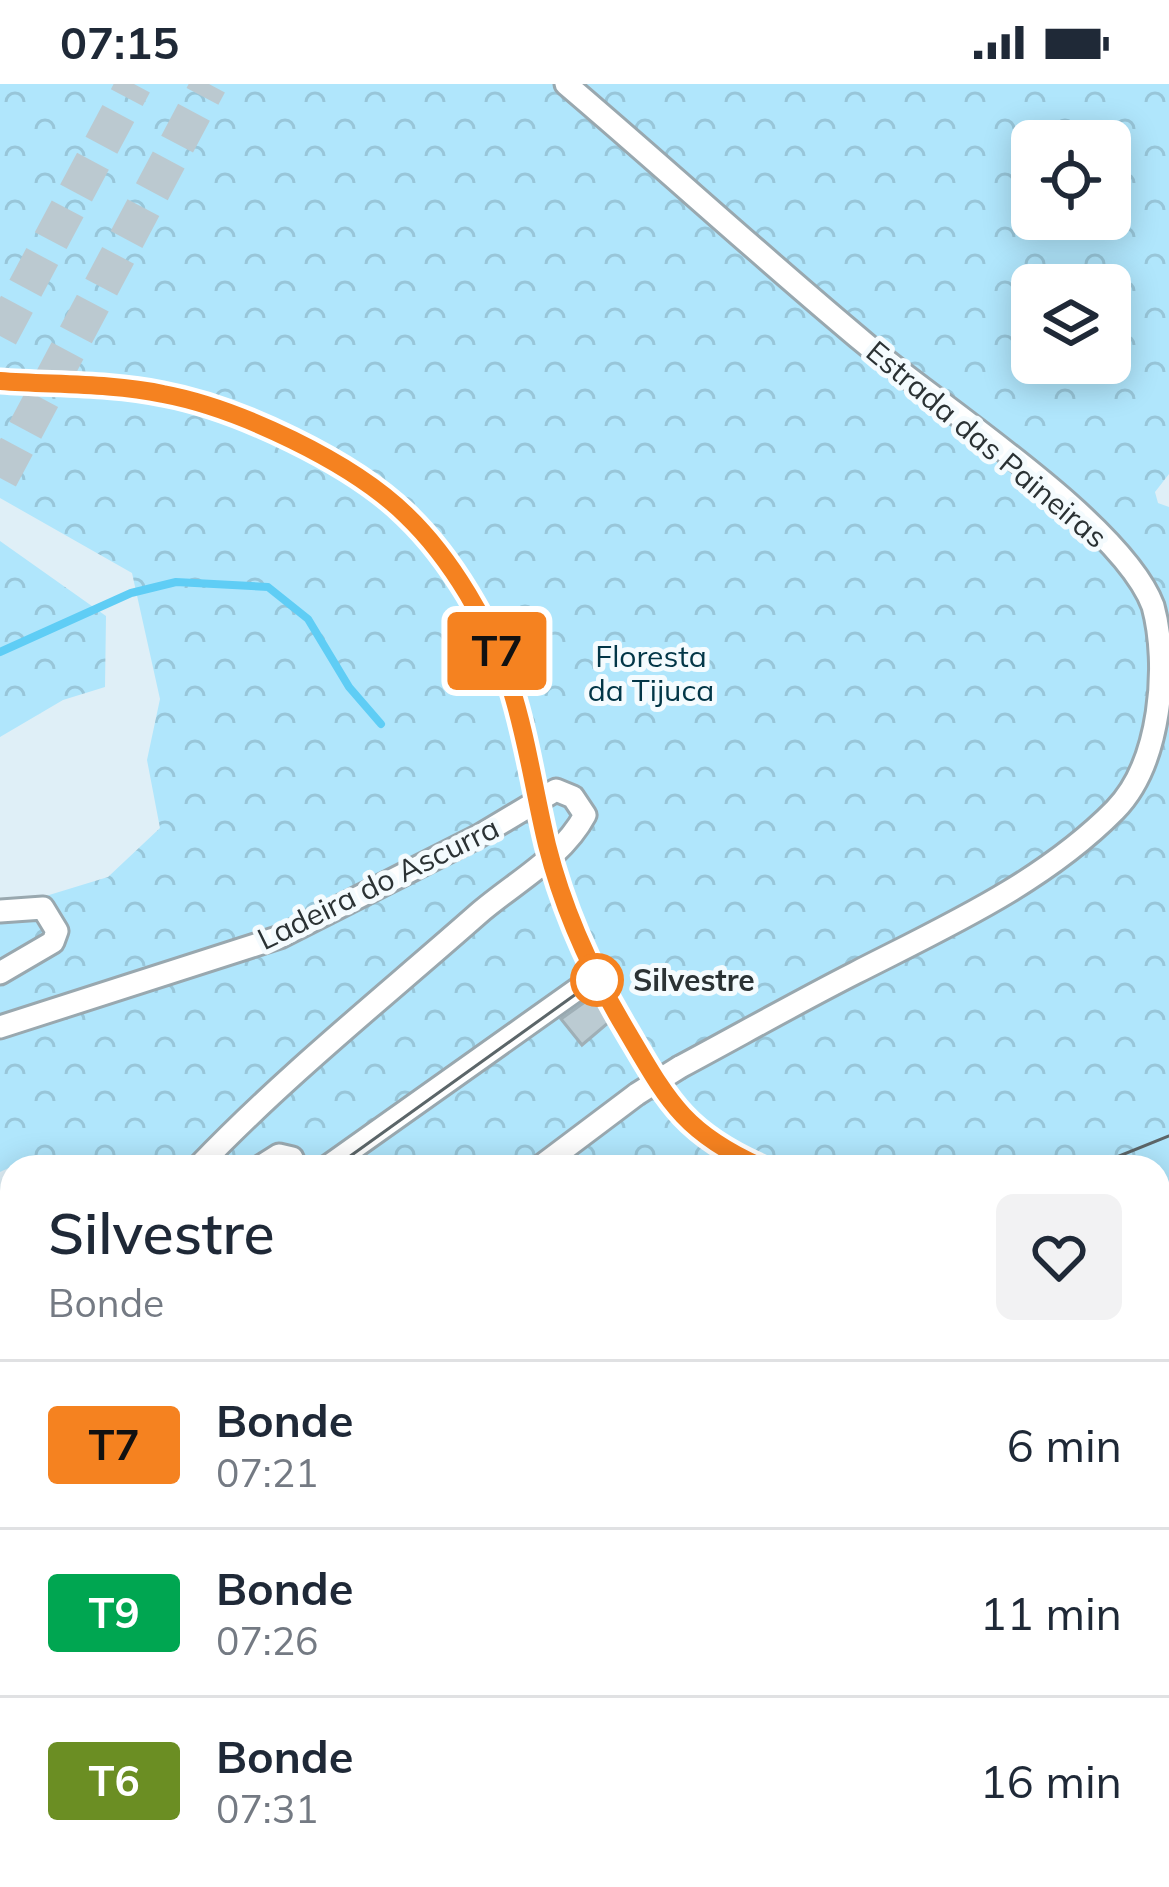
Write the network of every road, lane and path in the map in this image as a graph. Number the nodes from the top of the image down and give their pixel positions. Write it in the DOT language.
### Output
graph roads {
  1 [pos="566,84"];
  2 [pos="0,911"];
  3 [pos="0,973"];
  4 [pos="589,981"];
  5 [pos="0,1027"];
  6 [pos="211,1155"];
  7 [pos="344,1155"];
  8 [pos="556,1155"];
  1 -- 8 [label="street, Estrada das Paineiras, bridge"];
  2 -- 3 [label="street"];
  4 -- 7 [label="street"];
  5 -- 6 [label="street, Ladeira do Ascurra"];
}
